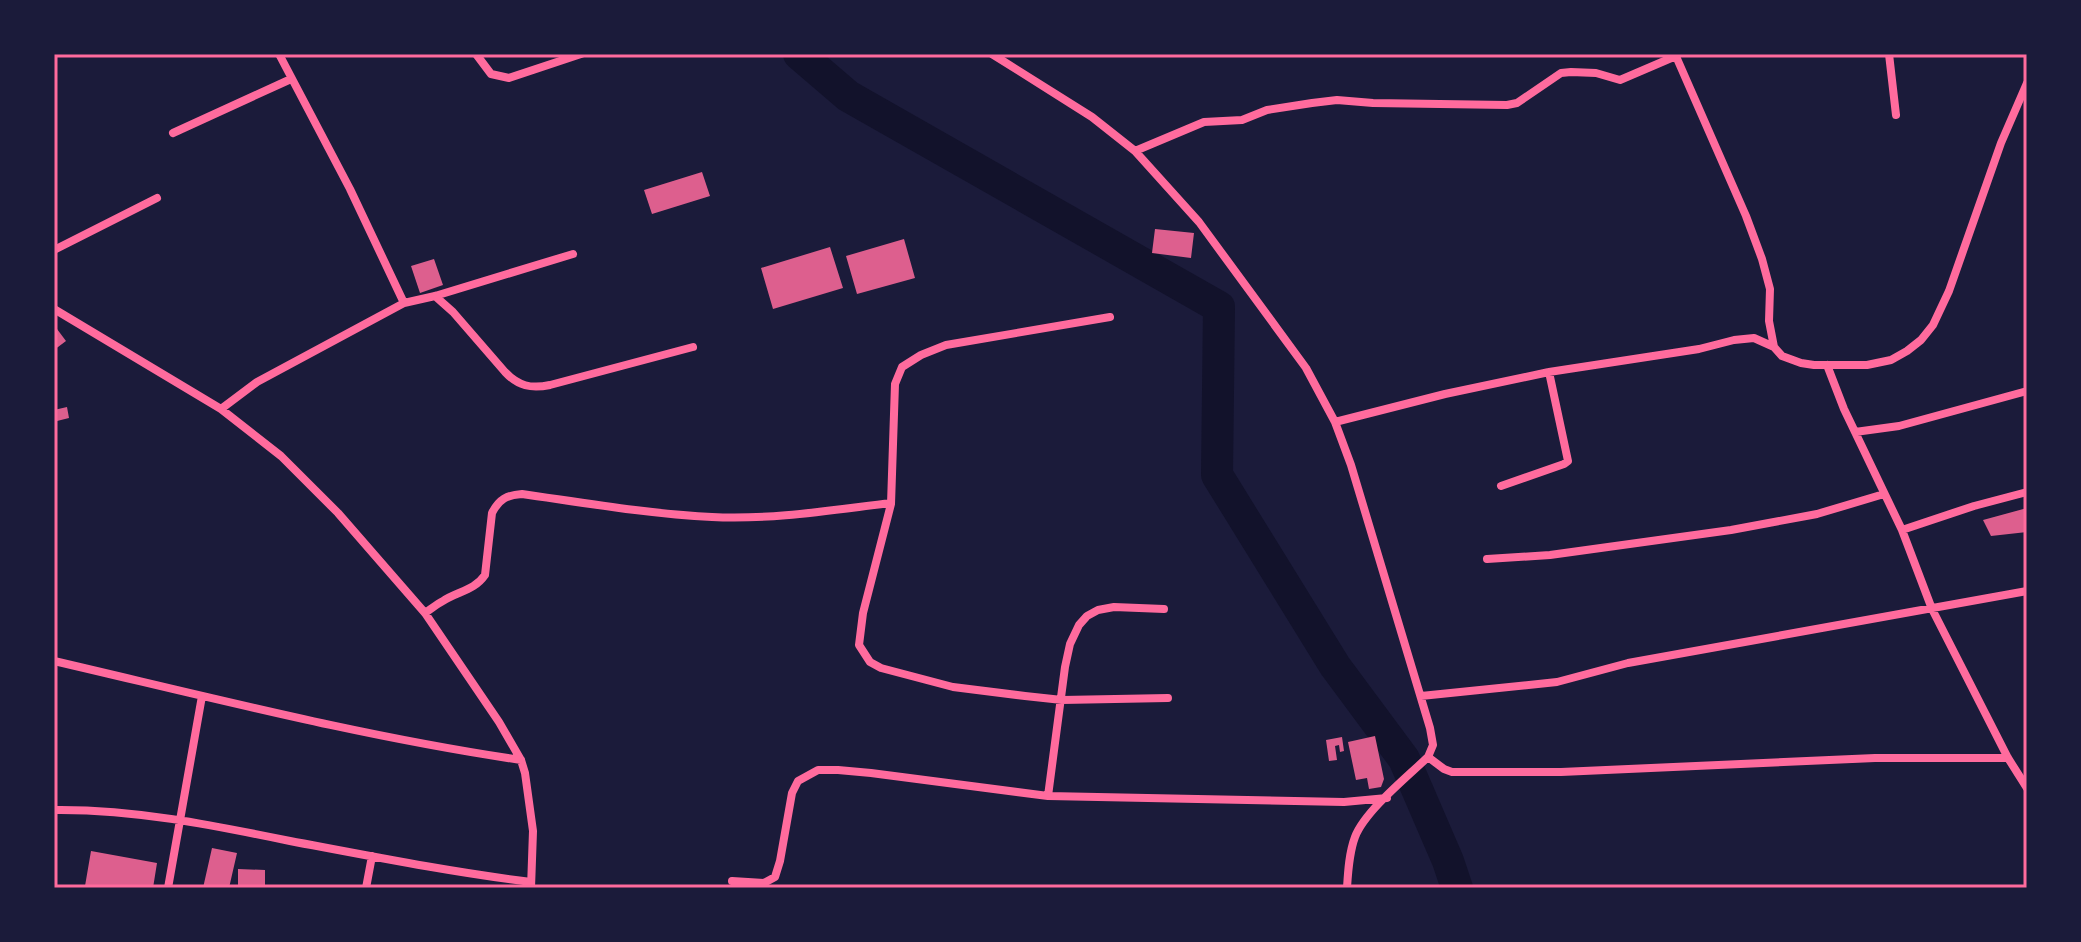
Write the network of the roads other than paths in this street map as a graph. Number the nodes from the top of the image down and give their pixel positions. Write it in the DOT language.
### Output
graph roads {
  1 [pos="279,54"];
  2 [pos="476,54"];
  3 [pos="581,54"];
  4 [pos="992,54"];
  5 [pos="1889,54"];
  6 [pos="1676,55"];
  7 [pos="291,79"];
  8 [pos="2027,84"];
  9 [pos="1896,115"];
  10 [pos="173,133"];
  11 [pos="1135,151"];
  12 [pos="157,198"];
  13 [pos="54,250"];
  14 [pos="573,254"];
  15 [pos="435,296"];
  16 [pos="404,303"];
  17 [pos="54,309"];
  18 [pos="1110,317"];
  19 [pos="693,347"];
  20 [pos="1774,347"];
  21 [pos="1827,365"];
  22 [pos="1549,372"];
  23 [pos="2027,391"];
  24 [pos="221,409"];
  25 [pos="1335,422"];
  26 [pos="1855,432"];
  27 [pos="1501,486"];
  28 [pos="2027,492"];
  29 [pos="1884,494"];
  30 [pos="891,503"];
  31 [pos="1902,530"];
  32 [pos="1487,559"];
  33 [pos="2027,591"];
  34 [pos="1164,609"];
  35 [pos="1932,609"];
  36 [pos="425,613"];
  37 [pos="54,661"];
  38 [pos="202,696"];
  39 [pos="1421,696"];
  40 [pos="1168,698"];
  41 [pos="1062,700"];
  42 [pos="2008,758"];
  43 [pos="521,760"];
  44 [pos="1424,761"];
  45 [pos="2027,788"];
  46 [pos="1048,796"];
  47 [pos="1387,798"];
  48 [pos="54,810"];
  49 [pos="181,819"];
  50 [pos="372,856"];
  51 [pos="732,881"];
  52 [pos="531,885"];
  53 [pos="168,888"];
  54 [pos="366,888"];
  55 [pos="1347,888"];
  1 -- 7 [label="street"];
  2 -- 3 [label="street"];
  4 -- 11 [label="street"];
  5 -- 9 [label="street"];
  6 -- 11 [label="street"];
  6 -- 20 [label="street"];
  7 -- 10 [label="street"];
  7 -- 16 [label="street"];
  8 -- 21 [label="street"];
  11 -- 25 [label="street"];
  12 -- 13 [label="street"];
  14 -- 15 [label="street"];
  15 -- 16 [label="street"];
  15 -- 19 [label="street"];
  16 -- 24 [label="street"];
  17 -- 24 [label="street"];
  18 -- 30 [label="street"];
  20 -- 21 [label="street"];
  20 -- 22 [label="street"];
  21 -- 26 [label="street"];
  22 -- 25 [label="street"];
  22 -- 27 [label="street"];
  23 -- 26 [label="street"];
  24 -- 36 [label="street"];
  25 -- 39 [label="street"];
  26 -- 29 [label="street"];
  28 -- 31 [label="street"];
  29 -- 31 [label="street"];
  29 -- 32 [label="street"];
  30 -- 36 [label="street"];
  30 -- 41 [label="street"];
  31 -- 35 [label="street"];
  33 -- 35 [label="street"];
  34 -- 41 [label="street"];
  35 -- 39 [label="street"];
  35 -- 42 [label="street"];
  36 -- 43 [label="street"];
  37 -- 38 [label="street"];
  38 -- 43 [label="street"];
  38 -- 49 [label="street"];
  39 -- 44 [label="street"];
  40 -- 41 [label="street"];
  41 -- 46 [label="street"];
  42 -- 44 [label="street"];
  42 -- 45 [label="street"];
  43 -- 52 [label="street"];
  44 -- 47 [label="street"];
  46 -- 47 [label="street"];
  46 -- 51 [label="street"];
  47 -- 55 [label="street"];
  48 -- 49 [label="street"];
  49 -- 50 [label="street"];
  49 -- 53 [label="street"];
  50 -- 52 [label="street"];
  50 -- 54 [label="street"];
}
